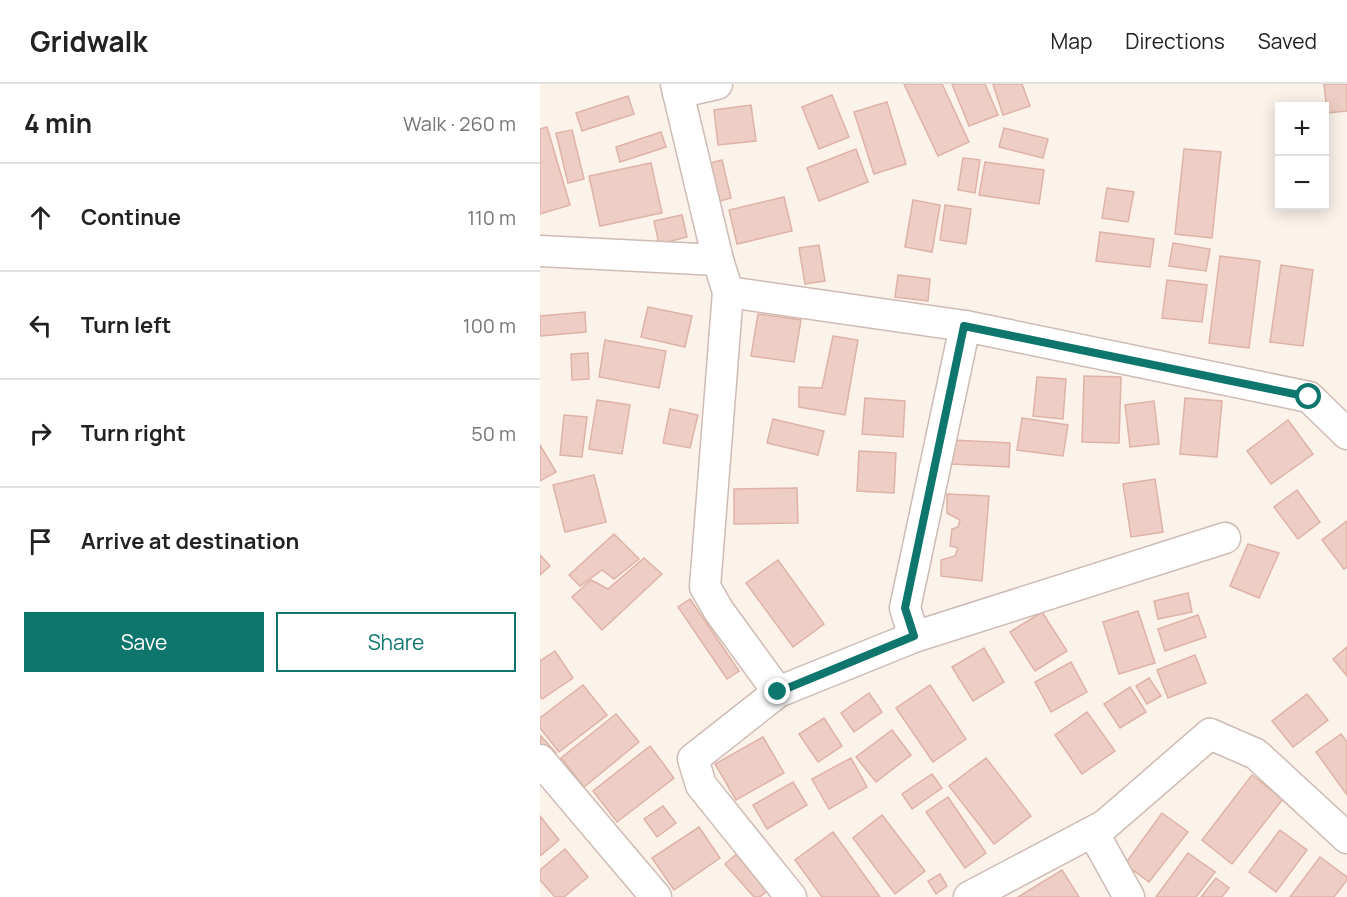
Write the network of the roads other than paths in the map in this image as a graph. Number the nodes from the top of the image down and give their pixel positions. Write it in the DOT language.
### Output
graph roads {
  1 [pos="717,84"];
  2 [pos="677,88"];
  3 [pos="540,251"];
  4 [pos="718,260"];
  5 [pos="728,292"];
  6 [pos="964,326"];
  7 [pos="1347,435"];
  8 [pos="1225,538"];
  9 [pos="914,636"];
  10 [pos="778,692"];
  11 [pos="540,760"];
  12 [pos="1093,832"];
  13 [pos="1347,838"];
  14 [pos="656,897"];
  15 [pos="791,897"];
  16 [pos="969,897"];
  17 [pos="1129,897"];
  1 -- 2 [label="street"];
  2 -- 4 [label="street"];
  3 -- 4 [label="street"];
  4 -- 5 [label="street"];
  5 -- 6 [label="street"];
  5 -- 10 [label="street"];
  6 -- 7 [label="street"];
  6 -- 9 [label="street"];
  8 -- 9 [label="street"];
  9 -- 10 [label="street"];
  10 -- 15 [label="street"];
  11 -- 14 [label="street"];
  12 -- 13 [label="street"];
  12 -- 16 [label="street"];
  12 -- 17 [label="street"];
}
